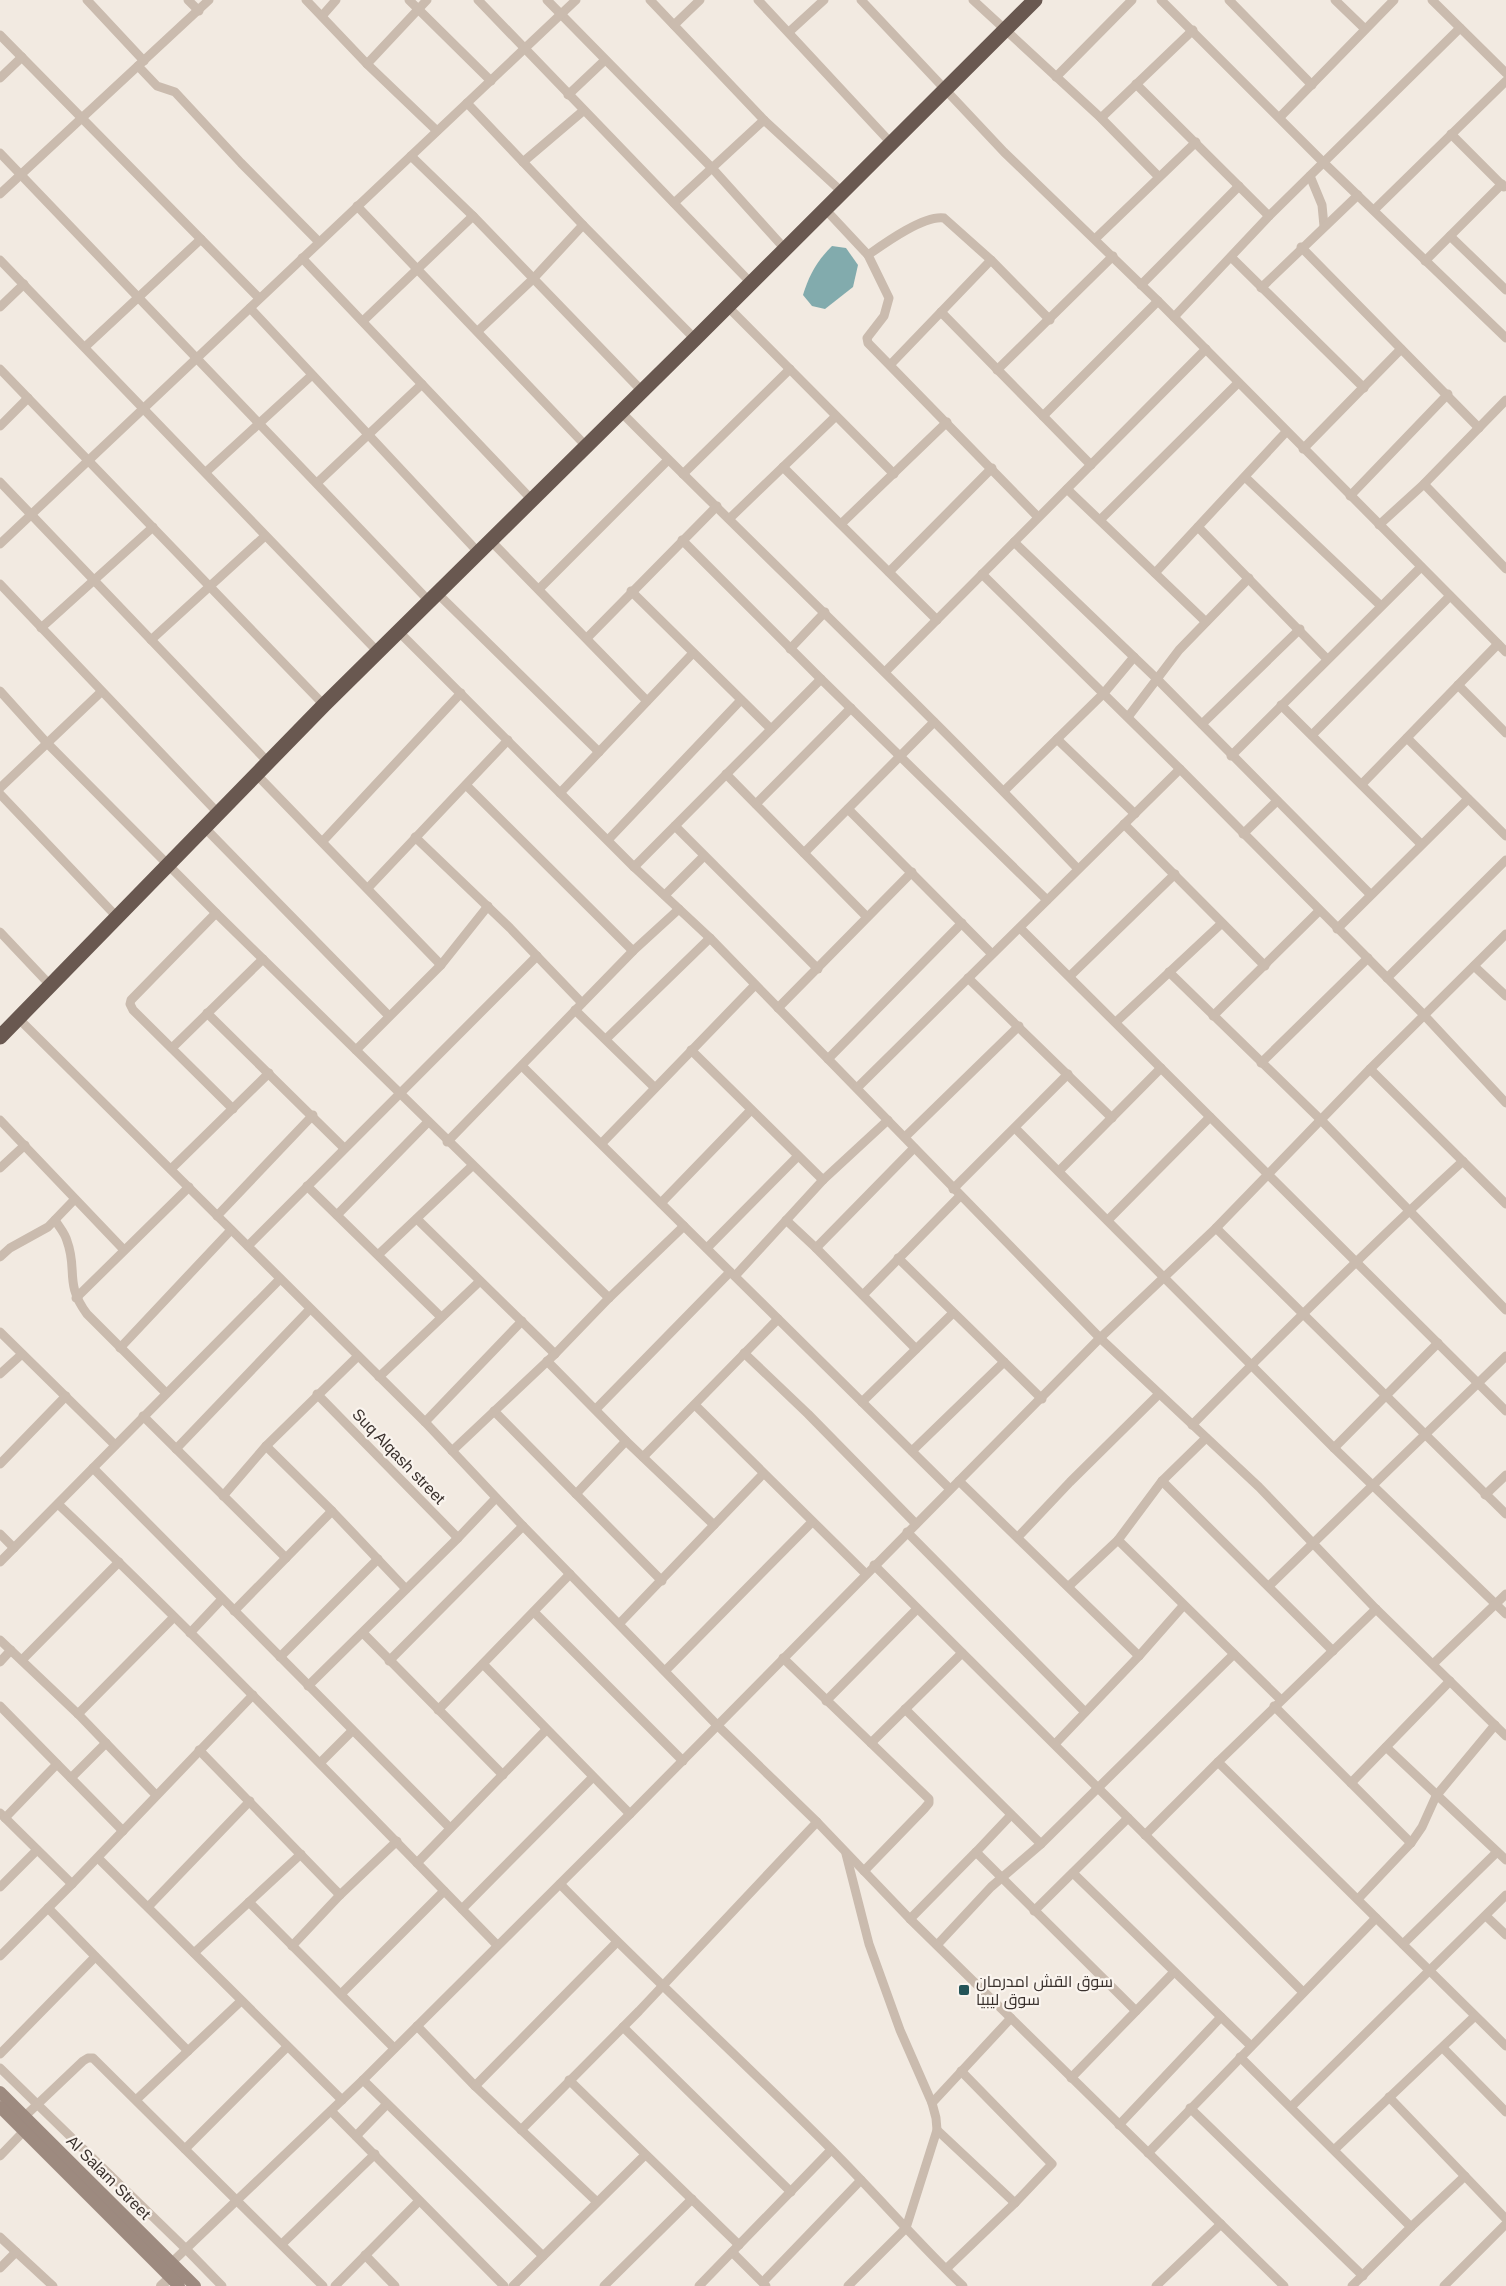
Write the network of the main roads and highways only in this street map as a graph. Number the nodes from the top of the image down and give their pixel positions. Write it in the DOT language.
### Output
graph roads {
  1 [pos="1035,0"];
  2 [pos="0,1037"];
  3 [pos="0,2092"];
  4 [pos="0,2107"];
  5 [pos="171,2275"];
  6 [pos="195,2286"];
  1 -- 2 [label="highway"];
  3 -- 5 [label="main road, Al Salam Street"];
  4 -- 5 [label="main road, Al Salam Street"];
  5 -- 6 [label="main road, Al Salam Street"];
}
